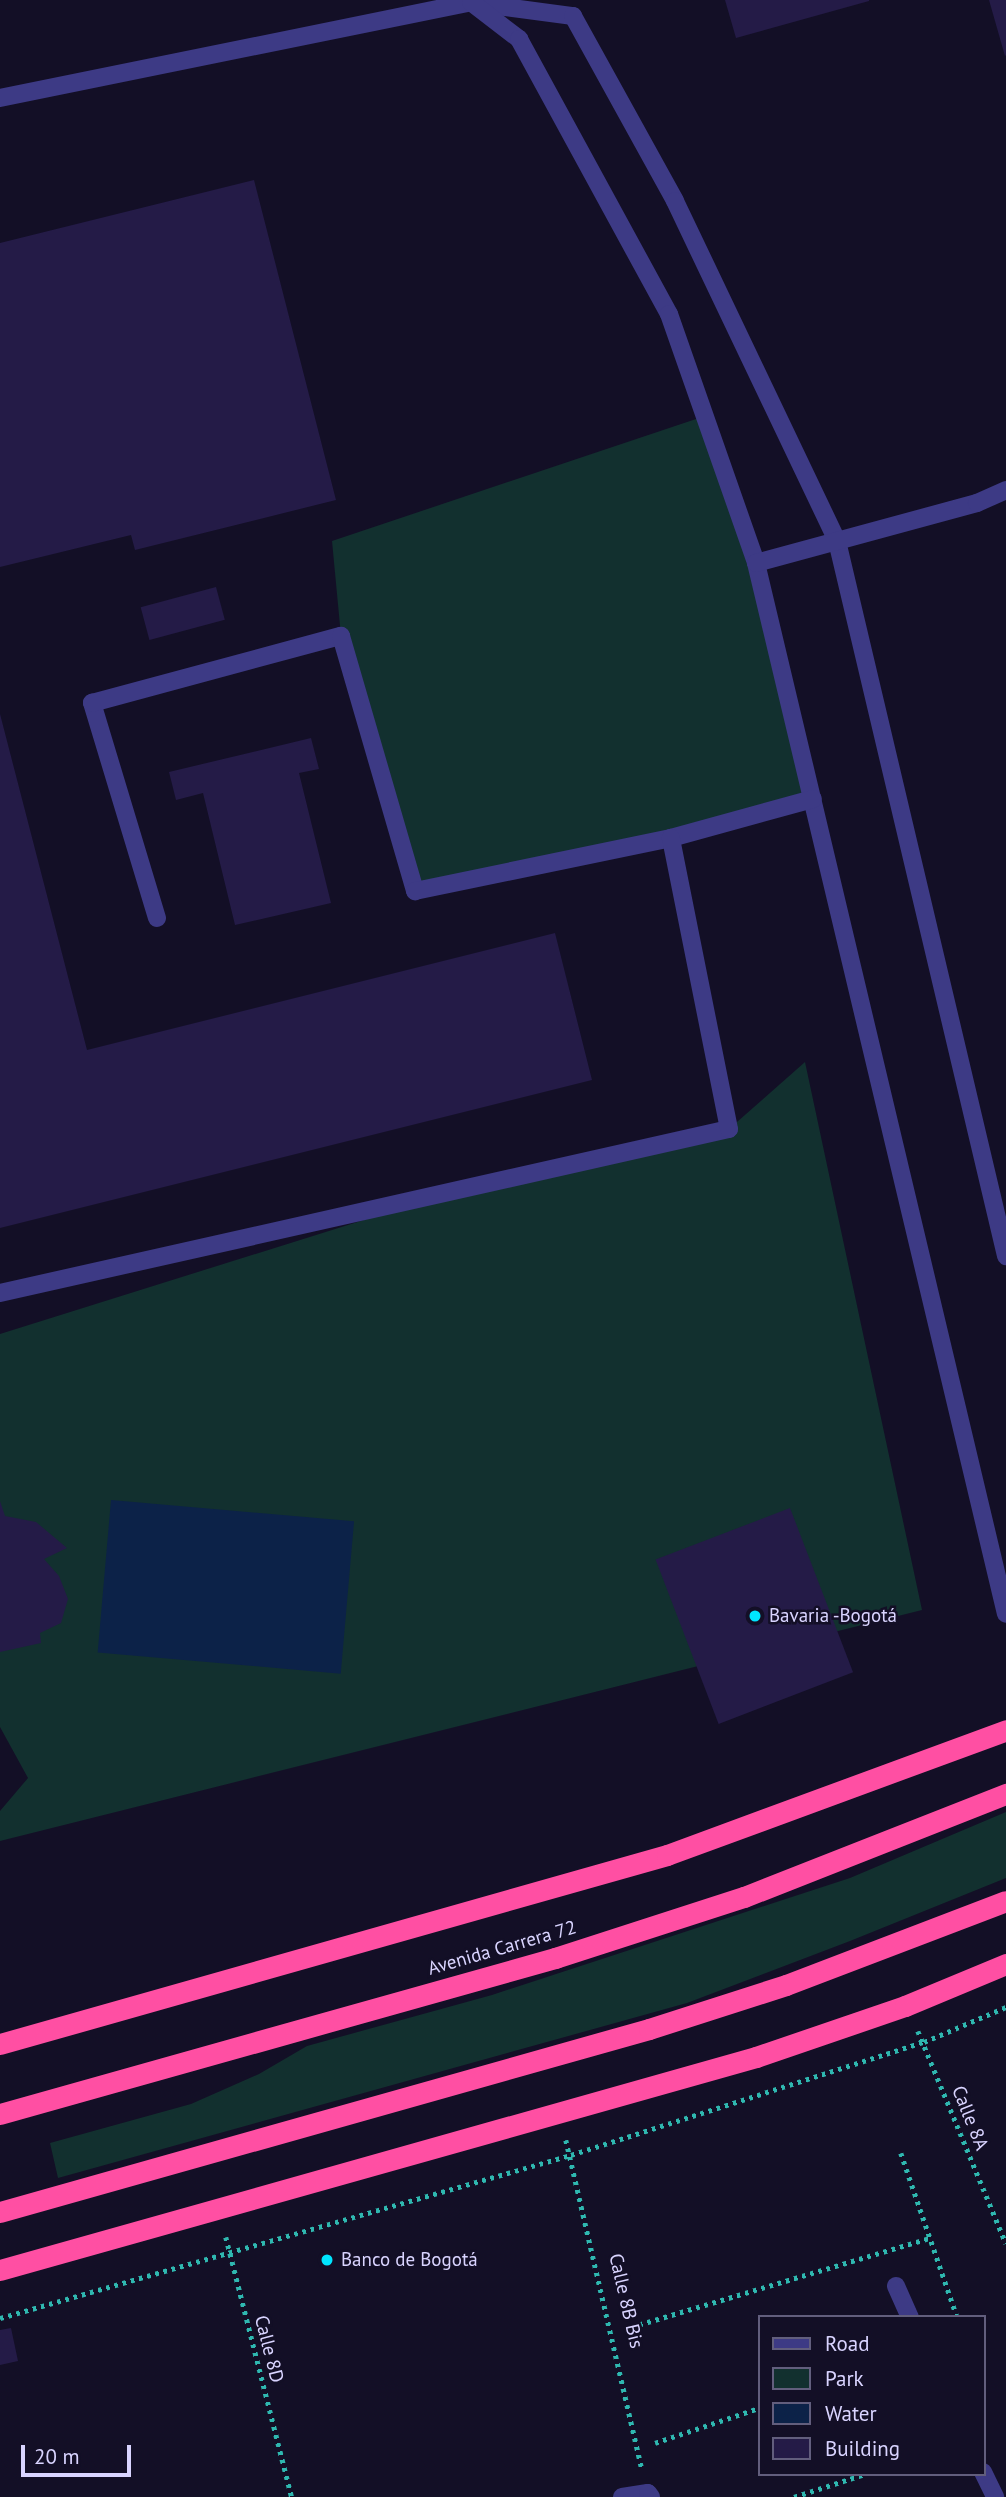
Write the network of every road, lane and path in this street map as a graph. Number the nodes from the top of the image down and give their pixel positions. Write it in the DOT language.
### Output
graph roads {
  1 [pos="471,2"];
  2 [pos="0,98"];
  3 [pos="1006,490"];
  4 [pos="837,541"];
  5 [pos="756,563"];
  6 [pos="813,799"];
  7 [pos="671,838"];
  8 [pos="157,918"];
  9 [pos="1006,1255"];
  10 [pos="0,1293"];
  11 [pos="1006,1614"];
  12 [pos="1006,1730"];
  13 [pos="1006,1794"];
  14 [pos="1006,1901"];
  15 [pos="1006,1964"];
  16 [pos="905,2006"];
  17 [pos="1006,2007"];
  18 [pos="924,2042"];
  19 [pos="0,2044"];
  20 [pos="0,2114"];
  21 [pos="558,2115"];
  22 [pos="901,2153"];
  23 [pos="571,2155"];
  24 [pos="219,2208"];
  25 [pos="0,2212"];
  26 [pos="930,2238"];
  27 [pos="1006,2243"];
  28 [pos="229,2250"];
  29 [pos="0,2270"];
  30 [pos="896,2286"];
  31 [pos="909,2315"];
  32 [pos="956,2315"];
  33 [pos="0,2318"];
  34 [pos="631,2327"];
  35 [pos="758,2408"];
  36 [pos="655,2443"];
  37 [pos="859,2476"];
  38 [pos="985,2476"];
  39 [pos="649,2495"];
  40 [pos="292,2497"];
  41 [pos="622,2497"];
  42 [pos="794,2497"];
  43 [pos="995,2497"];
  1 -- 2 [label="street"];
  1 -- 4 [label="street"];
  1 -- 5 [label="street"];
  3 -- 4 [label="street"];
  4 -- 5 [label="street"];
  4 -- 9 [label="street"];
  5 -- 6 [label="street"];
  6 -- 7 [label="street"];
  6 -- 11 [label="street"];
  7 -- 8 [label="street"];
  7 -- 10 [label="street"];
  12 -- 19 [label="highway"];
  13 -- 20 [label="highway, Avenida Carrera 72"];
  14 -- 25 [label="highway"];
  15 -- 16 [label="highway"];
  16 -- 18 [label="path, Calle 8A"];
  16 -- 21 [label="highway"];
  17 -- 18 [label="path"];
  18 -- 23 [label="path"];
  18 -- 27 [label="path, Calle 8A"];
  21 -- 23 [label="path, Calle 8B Bis"];
  21 -- 24 [label="highway"];
  22 -- 26 [label="path"];
  23 -- 28 [label="path"];
  23 -- 39 [label="path, Calle 8B Bis"];
  24 -- 28 [label="path, Calle 8D"];
  24 -- 29 [label="highway"];
  26 -- 32 [label="path"];
  26 -- 34 [label="path"];
  28 -- 33 [label="path"];
  28 -- 40 [label="path, Calle 8D"];
  30 -- 31 [label="street"];
  35 -- 36 [label="path"];
  37 -- 42 [label="path"];
  38 -- 43 [label="street"];
  39 -- 41 [label="street"];
}
